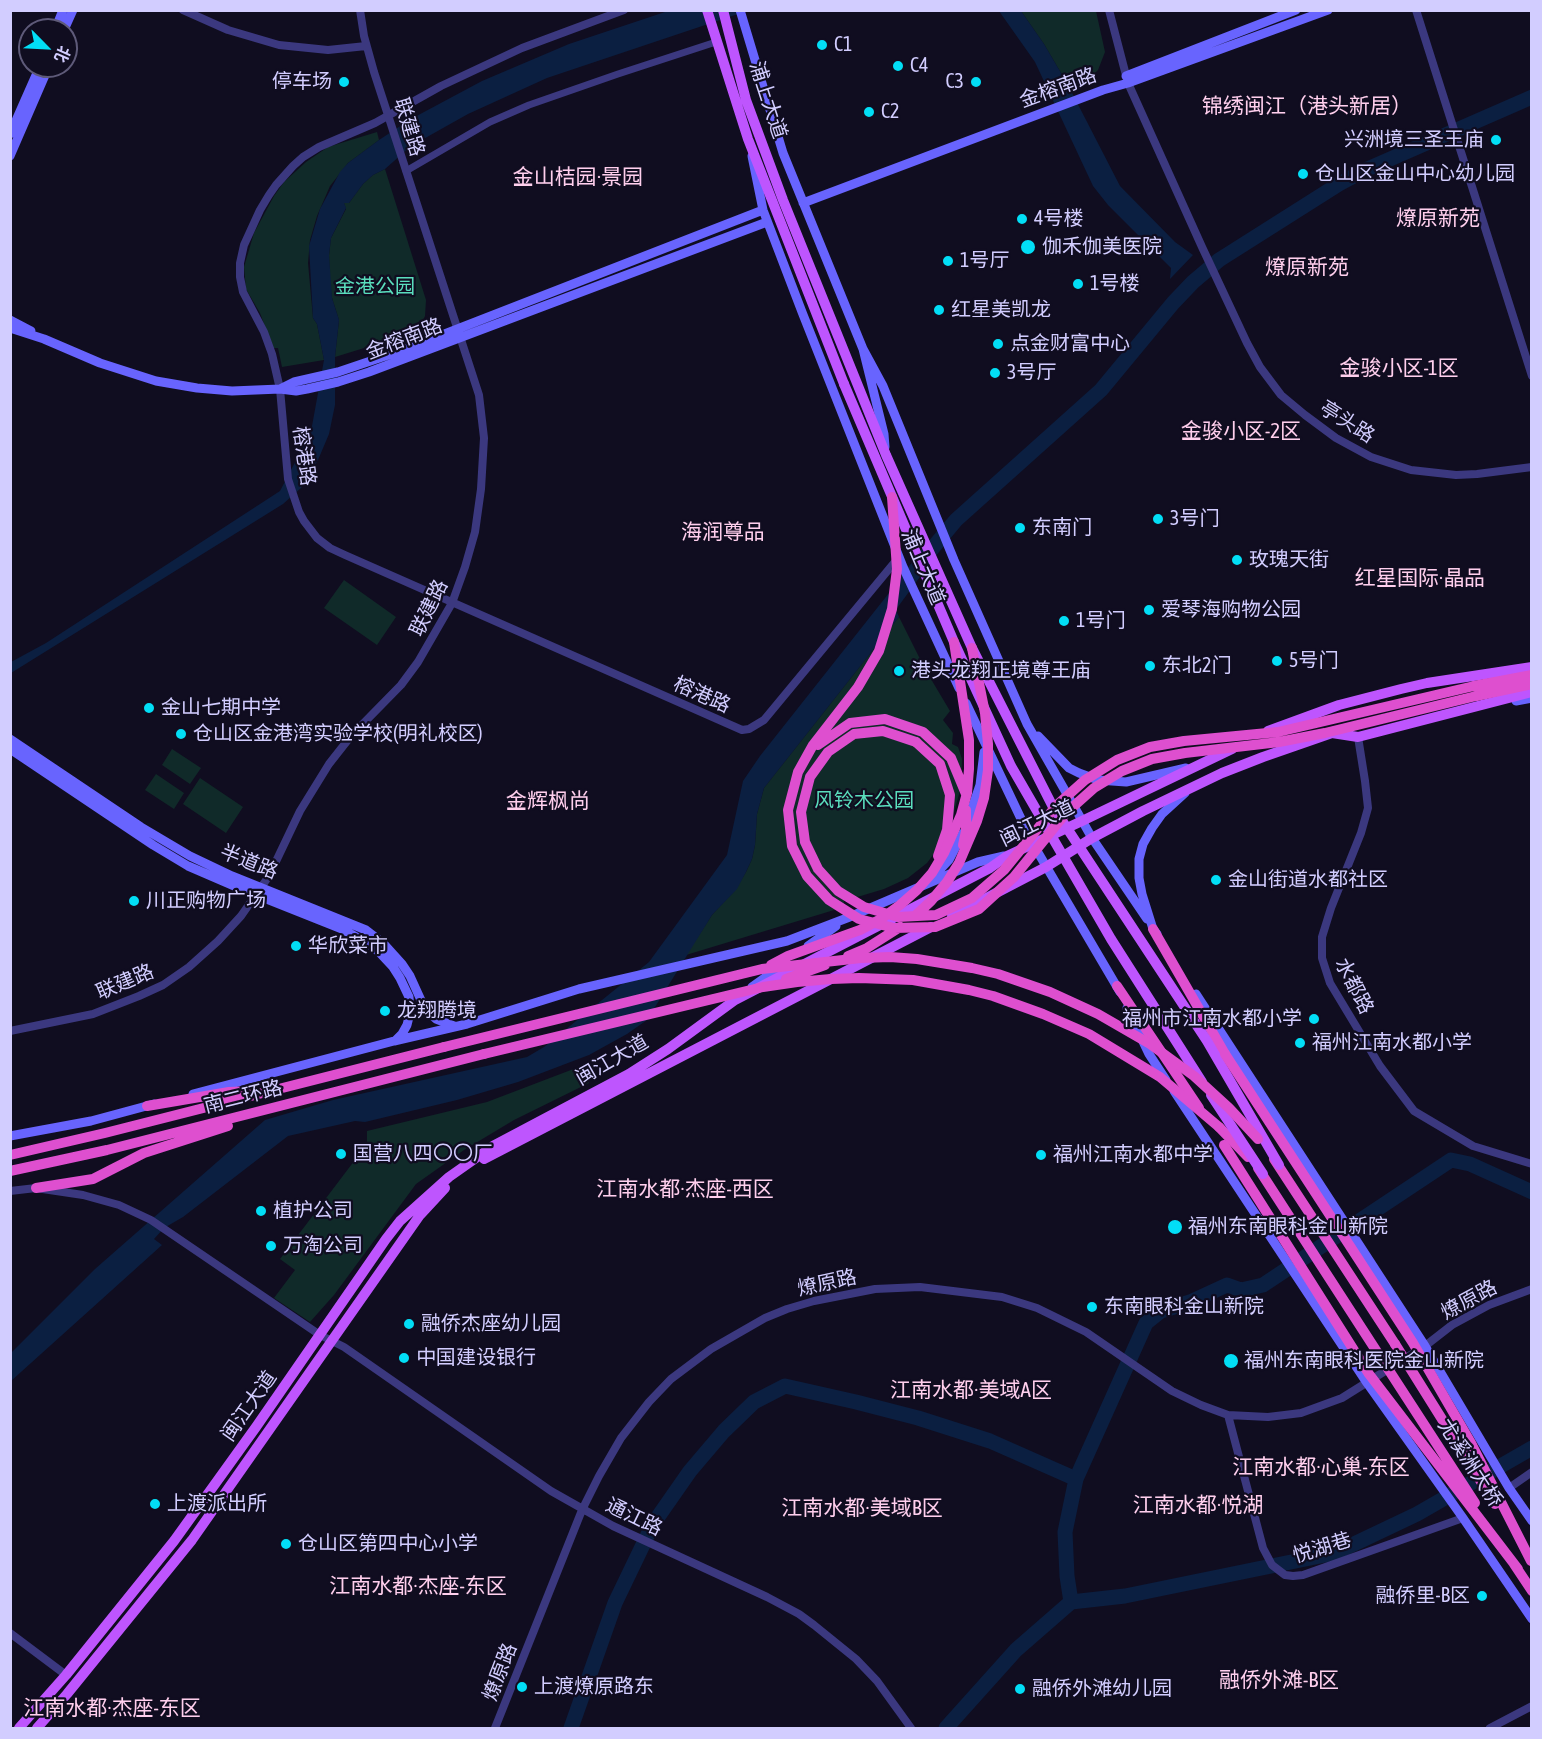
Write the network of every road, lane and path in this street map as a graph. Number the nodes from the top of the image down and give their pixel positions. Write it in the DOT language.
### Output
graph roads {
  1 [pos="183,10"];
  2 [pos="360,10"];
  3 [pos="624,10"];
  4 [pos="707,10"];
  5 [pos="723,10"];
  6 [pos="740,10"];
  7 [pos="1109,10"];
  8 [pos="1296,10"];
  9 [pos="1328,10"];
  10 [pos="1416,10"];
  11 [pos="716,42"];
  12 [pos="366,46"];
  13 [pos="35,78"];
  14 [pos="44,78"];
  15 [pos="1127,80"];
  16 [pos="388,116"];
  17 [pos="10,134"];
  18 [pos="748,139"];
  19 [pos="10,156"];
  20 [pos="406,171"];
  21 [pos="803,203"];
  22 [pos="763,210"];
  23 [pos="767,222"];
  24 [pos="10,320"];
  25 [pos="10,328"];
  26 [pos="459,333"];
  27 [pos="44,339"];
  28 [pos="863,349"];
  29 [pos="1532,376"];
  30 [pos="280,390"];
  31 [pos="886,455"];
  32 [pos="1532,467"];
  33 [pos="892,497"];
  34 [pos="899,557"];
  35 [pos="452,603"];
  36 [pos="954,642"];
  37 [pos="972,648"];
  38 [pos="1532,662"];
  39 [pos="1532,667"];
  40 [pos="1532,675"];
  41 [pos="1427,683"];
  42 [pos="1532,684"];
  43 [pos="1475,691"];
  44 [pos="1532,692"];
  45 [pos="1532,698"];
  46 [pos="1432,719"];
  47 [pos="1027,724"];
  48 [pos="1358,737"];
  49 [pos="10,739"];
  50 [pos="985,744"];
  51 [pos="10,749"];
  52 [pos="1203,764"];
  53 [pos="798,772"];
  54 [pos="1191,788"];
  55 [pos="1082,821"];
  56 [pos="1092,838"];
  57 [pos="1033,844"];
  58 [pos="1007,856"];
  59 [pos="959,863"];
  60 [pos="1046,867"];
  61 [pos="932,873"];
  62 [pos="925,885"];
  63 [pos="259,891"];
  64 [pos="847,918"];
  65 [pos="1153,928"];
  66 [pos="762,969"];
  67 [pos="1117,986"];
  68 [pos="763,987"];
  69 [pos="735,1000"];
  70 [pos="456,1027"];
  71 [pos="10,1031"];
  72 [pos="394,1041"];
  73 [pos="279,1089"];
  74 [pos="147,1106"];
  75 [pos="282,1106"];
  76 [pos="10,1136"];
  77 [pos="10,1155"];
  78 [pos="1532,1164"];
  79 [pos="1279,1165"];
  80 [pos="10,1171"];
  81 [pos="1263,1174"];
  82 [pos="36,1188"];
  83 [pos="10,1191"];
  84 [pos="1532,1289"];
  85 [pos="320,1335"];
  86 [pos="332,1341"];
  87 [pos="1425,1346"];
  88 [pos="1367,1383"];
  89 [pos="1228,1415"];
  90 [pos="1532,1472"];
  91 [pos="1509,1488"];
  92 [pos="582,1510"];
  93 [pos="1464,1518"];
  94 [pos="1532,1521"];
  95 [pos="1531,1562"];
  96 [pos="1518,1569"];
  97 [pos="1532,1591"];
  98 [pos="1532,1619"];
  99 [pos="10,1633"];
  100 [pos="66,1675"];
  101 [pos="1532,1706"];
  102 [pos="19,1728"];
  103 [pos="37,1728"];
  104 [pos="495,1728"];
  105 [pos="911,1728"];
  106 [pos="1490,1728"];
  1 -- 12 [label="street"];
  2 -- 12 [label="street, 联建路"];
  3 -- 16 [label="street, 榕港路"];
  4 -- 11 [label="main road, 浦上大道"];
  5 -- 31 [label="main road, 浦上大道"];
  6 -- 21 [label="main road"];
  7 -- 15 [label="street"];
  8 -- 15 [label="main road, 金榕南路"];
  9 -- 15 [label="main road, 金榕南路"];
  10 -- 29 [label="street"];
  11 -- 18 [label="main road, 浦上大道"];
  11 -- 20 [label="street"];
  12 -- 16 [label="street, 联建路"];
  13 -- 17 [label="main road"];
  14 -- 19 [label="main road"];
  15 -- 21 [label="main road, 金榕南路"];
  15 -- 32 [label="street, 亭头路"];
  16 -- 20 [label="street, 联建路"];
  16 -- 30 [label="street, 榕港路"];
  18 -- 22 [label="main road, 浦上大道"];
  18 -- 33 [label="main road, 浦上大道, bridge"];
  20 -- 26 [label="street, 联建路"];
  21 -- 28 [label="main road"];
  22 -- 23 [label="main road, 浦上大道"];
  22 -- 26 [label="main road"];
  23 -- 26 [label="main road, 金榕南路"];
  23 -- 34 [label="main road, 浦上大道"];
  24 -- 27 [label="main road, 金榕南路"];
  25 -- 27 [label="main road, 金榕南路"];
  26 -- 30 [label="main road, 金榕南路"];
  26 -- 35 [label="street, 联建路"];
  27 -- 30 [label="main road, 金榕南路"];
  28 -- 31 [label="main road"];
  28 -- 47 [label="main road, 浦上大道"];
  30 -- 35 [label="street, 榕港路"];
  31 -- 37 [label="main road, 浦上大道"];
  33 -- 36 [label="main road, 浦上大道, bridge"];
  33 -- 53 [label="highway, bridge"];
  34 -- 35 [label="street, 榕港路"];
  34 -- 50 [label="main road, 浦上大道"];
  35 -- 63 [label="street, 联建路"];
  36 -- 61 [label="highway, bridge"];
  36 -- 81 [label="main road, 浦上大道, bridge"];
  37 -- 59 [label="highway, bridge"];
  37 -- 79 [label="main road, 浦上大道, bridge"];
  38 -- 41 [label="main road"];
  39 -- 41 [label="main road, 闽江大道"];
  40 -- 43 [label="highway"];
  41 -- 52 [label="main road, 闽江大道"];
  42 -- 43 [label="highway"];
  43 -- 53 [label="highway, bridge"];
  43 -- 61 [label="highway, bridge"];
  44 -- 46 [label="main road, 闽江大道"];
  45 -- 46 [label="main road"];
  46 -- 48 [label="main road, 闽江大道"];
  47 -- 52 [label="main road"];
  47 -- 55 [label="main road, 浦上大道"];
  48 -- 54 [label="main road, 闽江大道"];
  48 -- 78 [label="street, 水都路"];
  49 -- 63 [label="main road, 半道路"];
  50 -- 57 [label="main road, 浦上大道"];
  50 -- 62 [label="main road"];
  51 -- 63 [label="main road, 半道路"];
  52 -- 55 [label="main road, 闽江大道"];
  53 -- 59 [label="highway, bridge"];
  54 -- 56 [label="main road, 闽江大道"];
  54 -- 65 [label="main road"];
  55 -- 56 [label="main road, 浦上大道"];
  55 -- 57 [label="main road, 闽江大道"];
  56 -- 60 [label="main road, 闽江大道"];
  56 -- 65 [label="main road, 浦上大道"];
  57 -- 58 [label="main road, 闽江大道"];
  57 -- 60 [label="main road, 浦上大道"];
  58 -- 62 [label="main road"];
  58 -- 69 [label="main road, 闽江大道"];
  59 -- 68 [label="highway, bridge"];
  60 -- 67 [label="main road, 浦上大道"];
  60 -- 86 [label="main road, 闽江大道"];
  61 -- 66 [label="highway, bridge"];
  62 -- 64 [label="main road"];
  63 -- 70 [label="main road, 半道路"];
  63 -- 71 [label="street, 联建路"];
  63 -- 72 [label="main road, 半道路"];
  64 -- 69 [label="main road"];
  64 -- 70 [label="main road"];
  65 -- 87 [label="main road"];
  65 -- 95 [label="highway, bridge"];
  66 -- 73 [label="highway, 南二环路, bridge"];
  66 -- 79 [label="highway, 尤溪洲大桥, bridge"];
  67 -- 88 [label="main road, 浦上大道"];
  67 -- 96 [label="highway, bridge"];
  68 -- 75 [label="highway, 南二环路, bridge"];
  68 -- 81 [label="highway, 尤溪洲大桥, bridge"];
  69 -- 85 [label="main road, 闽江大道"];
  70 -- 72 [label="main road"];
  72 -- 74 [label="main road"];
  73 -- 74 [label="highway"];
  73 -- 77 [label="highway, 南二环路"];
  74 -- 76 [label="main road"];
  75 -- 80 [label="highway, 南二环路"];
  75 -- 82 [label="highway"];
  79 -- 95 [label="highway, 尤溪洲大桥, bridge"];
  81 -- 96 [label="highway, 尤溪洲大桥, bridge"];
  82 -- 83 [label="street, 通江路"];
  82 -- 85 [label="street, 通江路"];
  84 -- 87 [label="street, 燎原路"];
  85 -- 86 [label="street, 通江路"];
  85 -- 100 [label="main road, 闽江大道"];
  86 -- 92 [label="street, 通江路"];
  86 -- 103 [label="main road, 闽江大道"];
  87 -- 88 [label="street, 燎原路"];
  87 -- 91 [label="main road"];
  88 -- 89 [label="street, 燎原路"];
  88 -- 93 [label="main road, 浦上大道"];
  89 -- 92 [label="street, 燎原路"];
  89 -- 93 [label="street, 悦湖巷"];
  90 -- 91 [label="street"];
  91 -- 94 [label="main road"];
  92 -- 104 [label="street, 燎原路"];
  92 -- 105 [label="street, 通江路"];
  93 -- 98 [label="main road, 浦上大道"];
  96 -- 97 [label="highway, 尤溪洲大桥, bridge"];
  99 -- 100 [label="street"];
  100 -- 102 [label="main road, 闽江大道"];
  101 -- 106 [label="street"];
}
